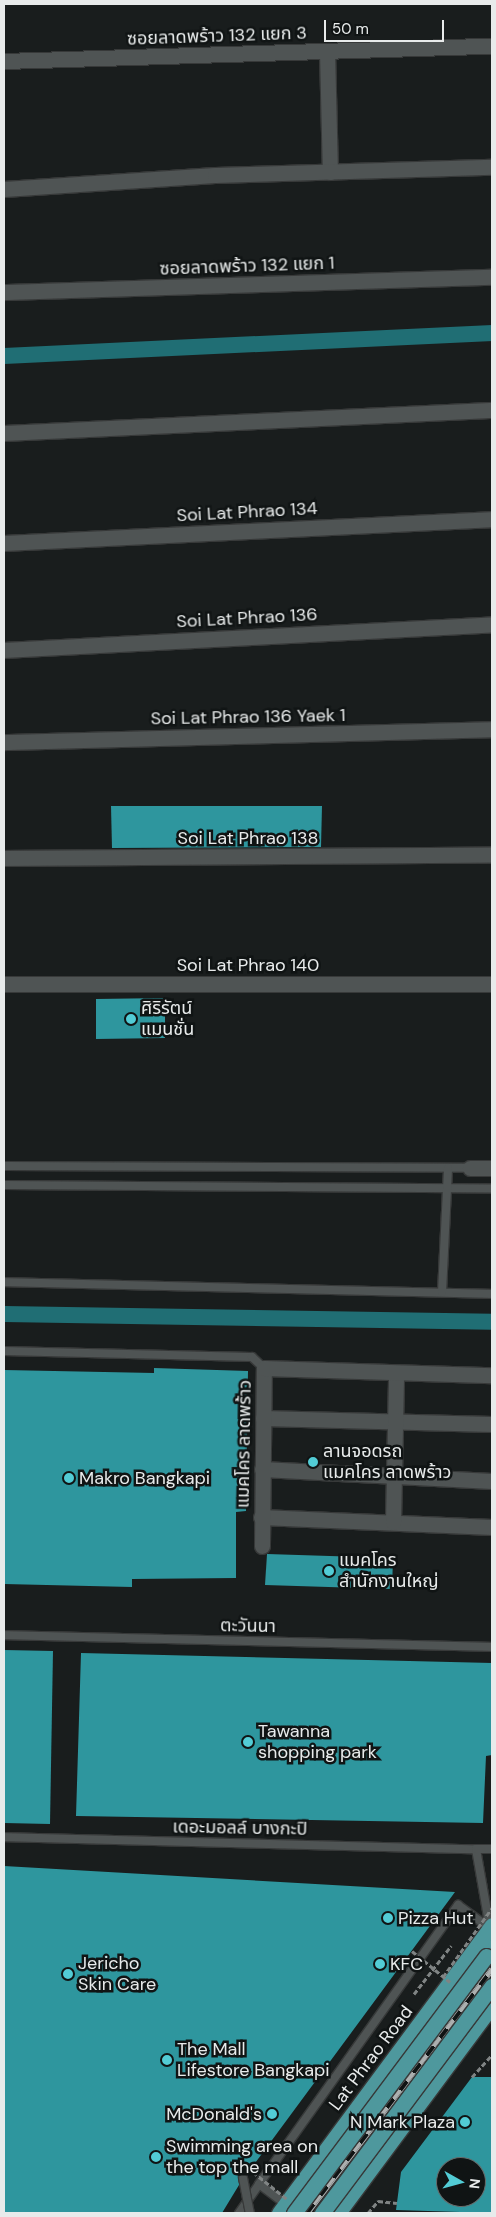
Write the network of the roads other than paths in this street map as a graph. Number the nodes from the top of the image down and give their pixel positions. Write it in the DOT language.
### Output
graph roads {
  1 [pos="492,46"];
  2 [pos="327,52"];
  3 [pos="4,61"];
  4 [pos="492,167"];
  5 [pos="330,172"];
  6 [pos="4,188"];
  7 [pos="492,277"];
  8 [pos="4,292"];
  9 [pos="492,410"];
  10 [pos="4,433"];
  11 [pos="492,519"];
  12 [pos="4,543"];
  13 [pos="492,624"];
  14 [pos="4,650"];
  15 [pos="492,729"];
  16 [pos="4,742"];
  17 [pos="492,855"];
  18 [pos="4,858"];
  19 [pos="4,984"];
  20 [pos="492,984"];
  21 [pos="4,1166"];
  22 [pos="448,1168"];
  23 [pos="470,1168"];
  24 [pos="492,1168"];
  25 [pos="4,1185"];
  26 [pos="448,1187"];
  27 [pos="492,1188"];
  28 [pos="4,1282"];
  29 [pos="442,1292"];
  30 [pos="492,1294"];
  31 [pos="4,1350"];
  32 [pos="264,1368"];
  33 [pos="396,1373"];
  34 [pos="492,1375"];
  35 [pos="263,1418"];
  36 [pos="395,1422"];
  37 [pos="492,1424"];
  38 [pos="262,1469"];
  39 [pos="394,1476"];
  40 [pos="492,1481"];
  41 [pos="262,1517"];
  42 [pos="393,1522"];
  43 [pos="492,1527"];
  44 [pos="262,1546"];
  45 [pos="4,1635"];
  46 [pos="492,1648"];
  47 [pos="4,1837"];
  48 [pos="476,1849"];
  49 [pos="492,1849"];
  50 [pos="491,1934"];
  51 [pos="492,1986"];
  52 [pos="492,2006"];
  53 [pos="243,2178"];
  54 [pos="259,2184"];
  55 [pos="287,2208"];
  56 [pos="239,2213"];
  57 [pos="250,2213"];
  58 [pos="322,2213"];
  59 [pos="338,2213"];
  1 -- 2 [label="street, ซอยลาดพร้าว 132 แยก 3"];
  2 -- 3 [label="street, ซอยลาดพร้าว 132 แยก 3"];
  2 -- 5 [label="street"];
  4 -- 5 [label="street"];
  5 -- 6 [label="street"];
  7 -- 8 [label="street, ซอยลาดพร้าว 132 แยก 1"];
  9 -- 10 [label="street"];
  11 -- 12 [label="street, Soi Lat Phrao 134"];
  13 -- 14 [label="street, Soi Lat Phrao 136"];
  15 -- 16 [label="street, Soi Lat Phrao 136 Yaek 1"];
  17 -- 18 [label="street, Soi Lat Phrao 138"];
  19 -- 20 [label="street, Soi Lat Phrao 140"];
  21 -- 22 [label="lane"];
  22 -- 23 [label="lane"];
  22 -- 26 [label="lane"];
  23 -- 24 [label="street"];
  25 -- 26 [label="lane"];
  26 -- 27 [label="lane"];
  26 -- 29 [label="lane"];
  28 -- 29 [label="lane"];
  29 -- 30 [label="lane"];
  31 -- 32 [label="lane"];
  32 -- 33 [label="street, แมคโคร ลาดพร้าว"];
  32 -- 35 [label="street, แมคโคร ลาดพร้าว"];
  33 -- 34 [label="street, แมคโคร ลาดพร้าว"];
  33 -- 36 [label="street"];
  35 -- 36 [label="street"];
  35 -- 38 [label="street, แมคโคร ลาดพร้าว"];
  36 -- 37 [label="street"];
  36 -- 39 [label="street"];
  38 -- 39 [label="street"];
  38 -- 41 [label="street, แมคโคร ลาดพร้าว"];
  39 -- 40 [label="street"];
  39 -- 42 [label="street"];
  41 -- 42 [label="street, แมคโคร ลาดพร้าว"];
  41 -- 44 [label="street"];
  42 -- 43 [label="street, แมคโคร ลาดพร้าว"];
  45 -- 46 [label="lane, ตะวันนา"];
  47 -- 48 [label="lane, เดอะมอลล์ บางกะปิ"];
  48 -- 49 [label="lane, เดอะมอลล์ บางกะปิ"];
  48 -- 50 [label="lane"];
  50 -- 54 [label="lane"];
  50 -- 55 [label="main road, bridge"];
  51 -- 58 [label="main road, bridge"];
  52 -- 59 [label="main road"];
  53 -- 57 [label="lane, bridge"];
  54 -- 55 [label="lane"];
  54 -- 56 [label="lane"];
}
